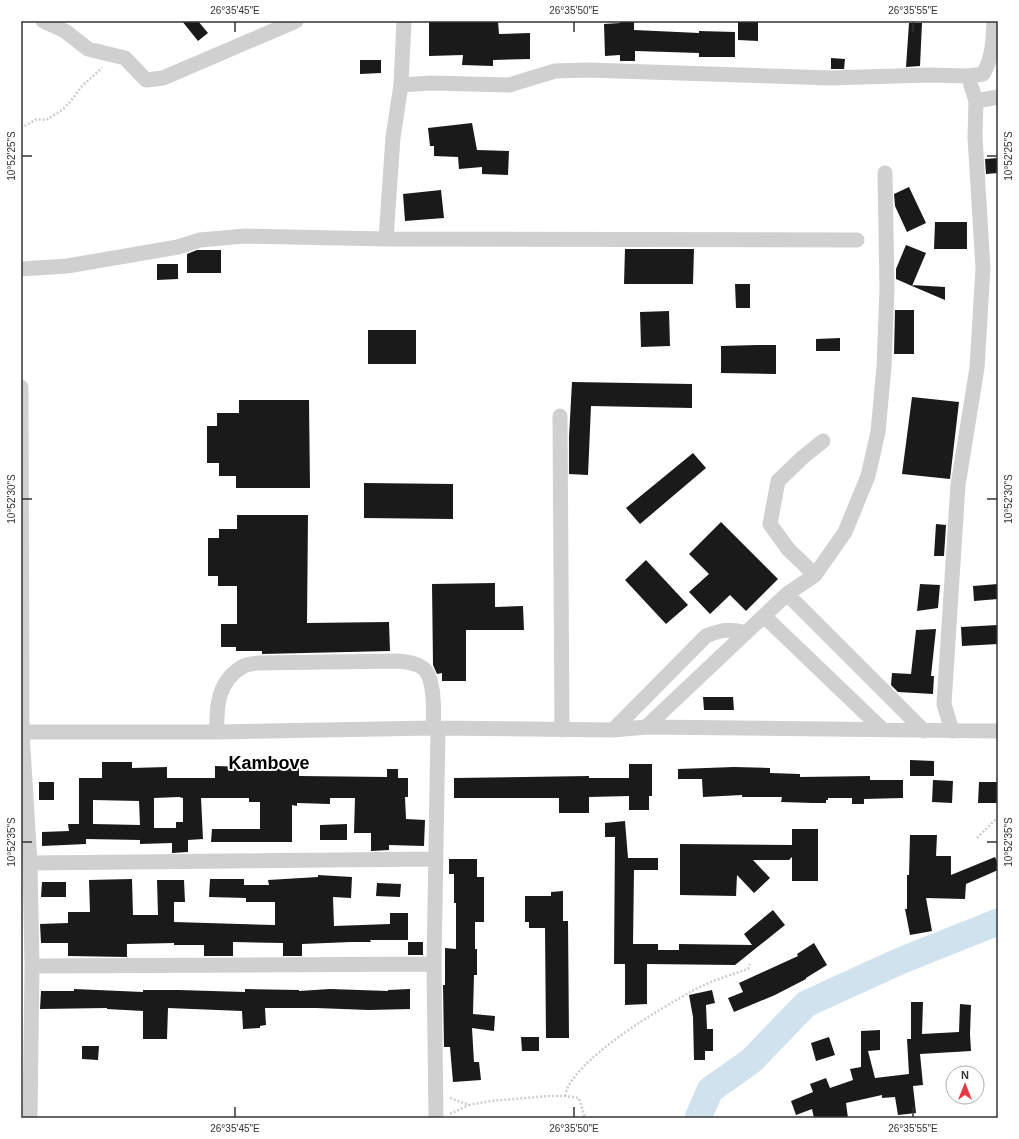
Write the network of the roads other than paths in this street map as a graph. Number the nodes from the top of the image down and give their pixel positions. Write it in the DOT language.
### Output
graph roads {
  1 [pos="43,21"];
  2 [pos="296,21"];
  3 [pos="404,21"];
  4 [pos="994,21"];
  5 [pos="968,76"];
  6 [pos="401,85"];
  7 [pos="998,97"];
  8 [pos="976,101"];
  9 [pos="885,173"];
  10 [pos="386,239"];
  11 [pos="857,240"];
  12 [pos="21,269"];
  13 [pos="21,387"];
  14 [pos="560,416"];
  15 [pos="823,441"];
  16 [pos="815,575"];
  17 [pos="787,594"];
  18 [pos="764,616"];
  19 [pos="746,633"];
  20 [pos="646,727"];
  21 [pos="436,728"];
  22 [pos="562,730"];
  23 [pos="613,730"];
  24 [pos="883,730"];
  25 [pos="924,731"];
  26 [pos="952,731"];
  27 [pos="998,731"];
  28 [pos="22,732"];
  29 [pos="217,732"];
  30 [pos="435,859"];
  31 [pos="30,863"];
  32 [pos="434,964"];
  33 [pos="32,966"];
  34 [pos="443,1116"];
  35 [pos="30,1118"];
  1 -- 2 [label="street"];
  3 -- 6 [label="street"];
  4 -- 5 [label="street"];
  5 -- 6 [label="street"];
  5 -- 8 [label="street"];
  6 -- 10 [label="street"];
  7 -- 8 [label="street"];
  8 -- 26 [label="street"];
  9 -- 16 [label="street"];
  10 -- 11 [label="street"];
  10 -- 12 [label="street"];
  13 -- 28 [label="street"];
  14 -- 22 [label="street"];
  15 -- 16 [label="street"];
  16 -- 17 [label="street"];
  17 -- 18 [label="street"];
  17 -- 25 [label="street"];
  18 -- 19 [label="street"];
  18 -- 24 [label="street"];
  19 -- 20 [label="street"];
  19 -- 23 [label="street"];
  20 -- 23 [label="street"];
  20 -- 24 [label="street"];
  21 -- 22 [label="street"];
  21 -- 29 [label="street"];
  21 -- 29 [label="street"];
  21 -- 30 [label="street"];
  22 -- 23 [label="street"];
  24 -- 25 [label="street"];
  25 -- 26 [label="street"];
  26 -- 27 [label="street"];
  28 -- 29 [label="street"];
  28 -- 31 [label="street"];
  30 -- 31 [label="street"];
  30 -- 32 [label="street"];
  31 -- 33 [label="street"];
  32 -- 33 [label="street"];
  32 -- 34 [label="street"];
  33 -- 35 [label="street"];
}
